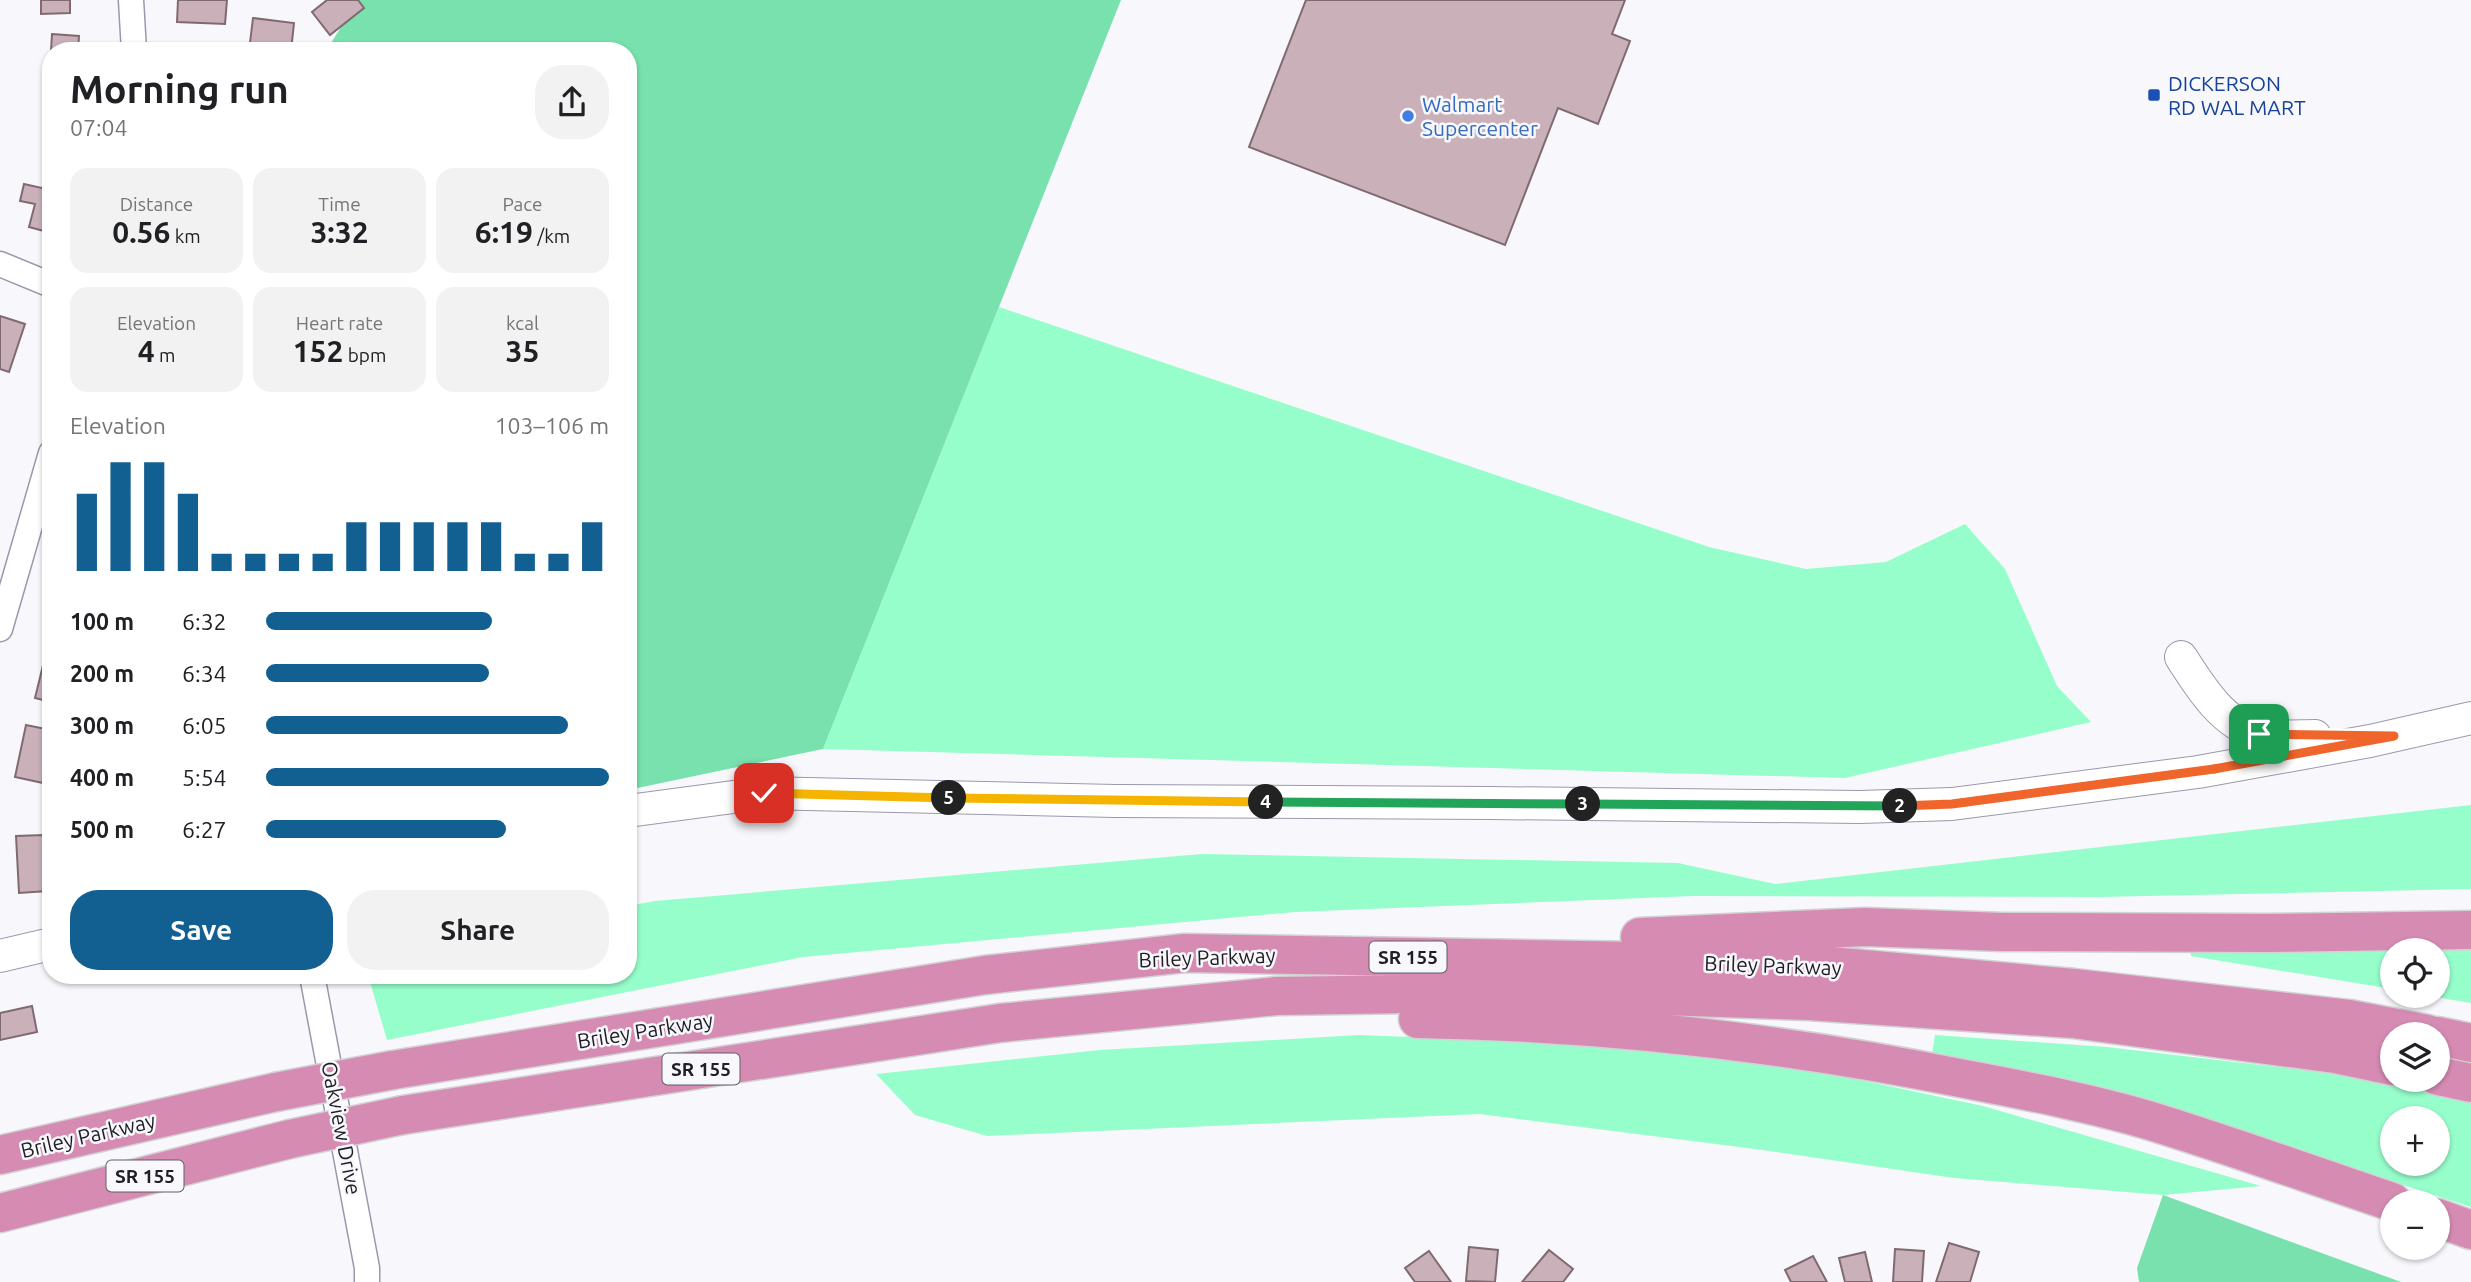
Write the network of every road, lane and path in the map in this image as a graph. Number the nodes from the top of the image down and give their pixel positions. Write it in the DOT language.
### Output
graph roads {
  1 [pos="131,0"];
  2 [pos="133,42"];
  3 [pos="0,264"];
  4 [pos="42,281"];
  5 [pos="42,484"];
  6 [pos="0,629"];
  7 [pos="2181,657"];
  8 [pos="2471,718"];
  9 [pos="2394,736"];
  10 [pos="637,810"];
  11 [pos="2471,930"];
  12 [pos="42,946"];
  13 [pos="1185,953"];
  14 [pos="0,956"];
  15 [pos="314,984"];
  16 [pos="1000,1023"];
  17 [pos="2380,1025"];
  18 [pos="2450,1039"];
  19 [pos="2471,1043"];
  20 [pos="2380,1063"];
  21 [pos="2450,1079"];
  22 [pos="2471,1083"];
  23 [pos="0,1155"];
  24 [pos="2380,1198"];
  25 [pos="0,1213"];
  26 [pos="2450,1222"];
  27 [pos="2471,1230"];
  28 [pos="367,1282"];
  1 -- 2 [label="street"];
  3 -- 4 [label="street"];
  5 -- 6 [label="street"];
  7 -- 9 [label="street"];
  8 -- 9 [label="street"];
  9 -- 10 [label="street"];
  11 -- 13 [label="highway"];
  12 -- 14 [label="street"];
  13 -- 17 [label="highway, Briley Parkway / SR 155"];
  13 -- 23 [label="highway, Briley Parkway / SR 155, bridge"];
  15 -- 28 [label="street, Oakview Drive"];
  16 -- 20 [label="highway, Briley Parkway / SR 155"];
  16 -- 24 [label="highway"];
  16 -- 25 [label="highway, Briley Parkway / SR 155, bridge"];
  18 -- 19 [label="highway"];
  21 -- 22 [label="highway"];
  26 -- 27 [label="highway"];
}
